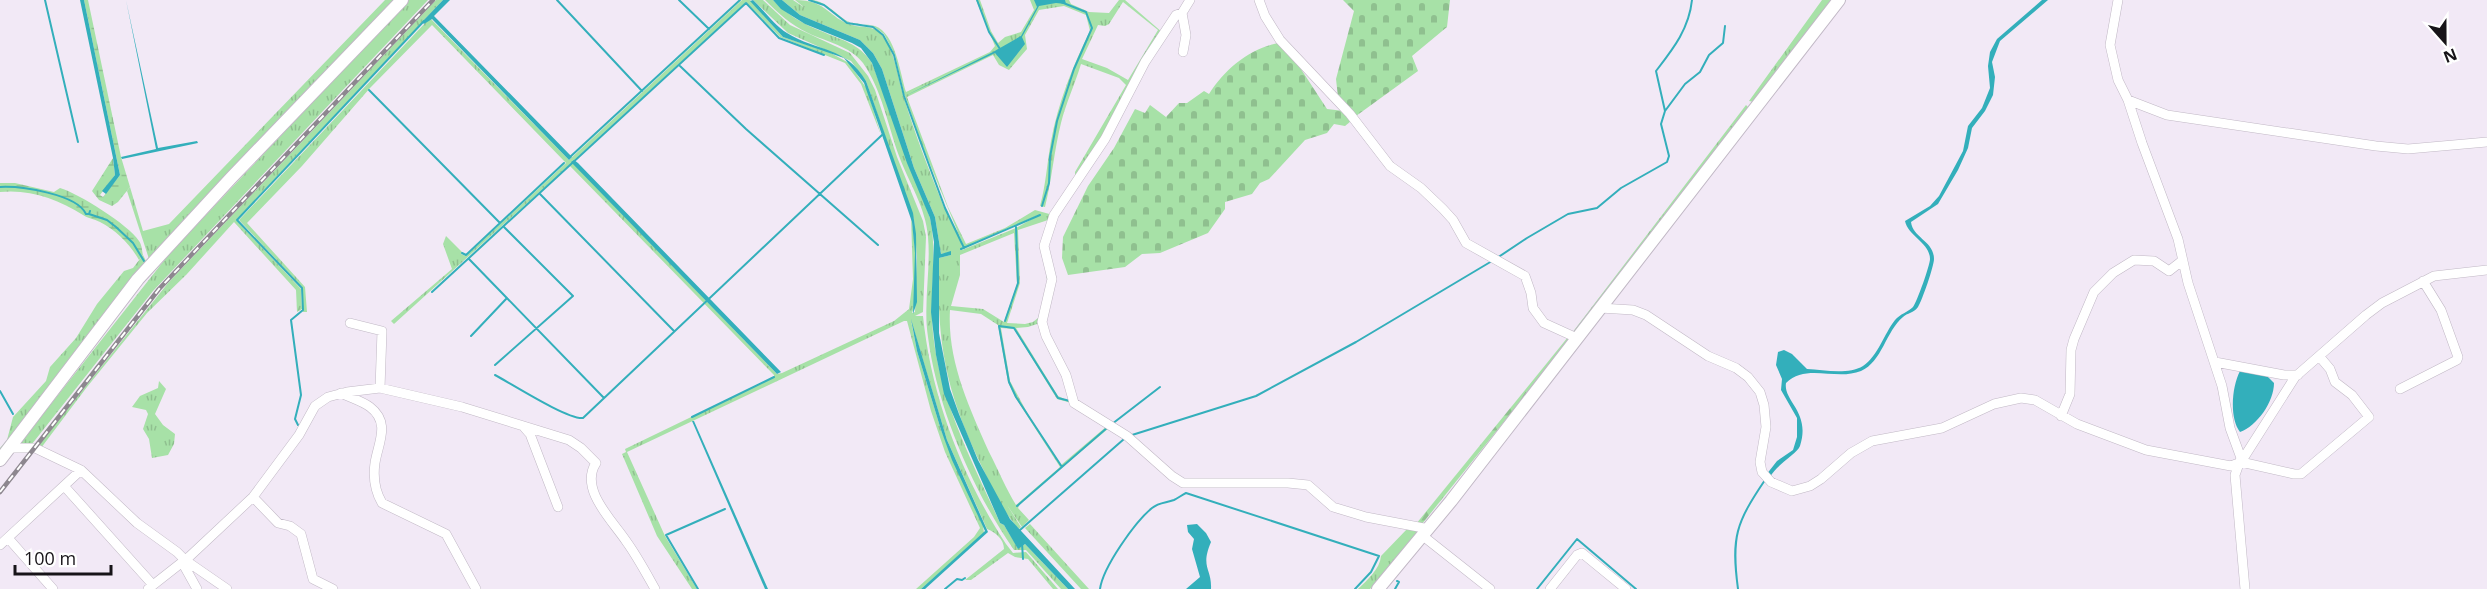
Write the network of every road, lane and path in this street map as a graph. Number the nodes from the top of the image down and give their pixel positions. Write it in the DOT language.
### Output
graph roads {
  1 [pos="402,0"];
  2 [pos="1190,0"];
  3 [pos="1259,0"];
  4 [pos="1839,0"];
  5 [pos="2118,0"];
  6 [pos="1182,14"];
  7 [pos="1182,52"];
  8 [pos="2128,100"];
  9 [pos="2487,142"];
  10 [pos="2183,260"];
  11 [pos="2487,270"];
  12 [pos="2423,281"];
  13 [pos="1600,308"];
  14 [pos="350,323"];
  15 [pos="1577,338"];
  16 [pos="2319,356"];
  17 [pos="2214,362"];
  18 [pos="2298,375"];
  19 [pos="380,388"];
  20 [pos="2400,389"];
  21 [pos="341,393"];
  22 [pos="2061,416"];
  23 [pos="523,426"];
  24 [pos="10,447"];
  25 [pos="0,460"];
  26 [pos="2241,462"];
  27 [pos="81,470"];
  28 [pos="65,487"];
  29 [pos="253,498"];
  30 [pos="558,507"];
  31 [pos="1426,532"];
  32 [pos="4,542"];
  33 [pos="183,561"];
  34 [pos="150,587"];
  35 [pos="53,589"];
  36 [pos="197,589"];
  37 [pos="227,589"];
  38 [pos="333,589"];
  39 [pos="476,589"];
  40 [pos="655,589"];
  41 [pos="1378,589"];
  42 [pos="1490,589"];
  43 [pos="1550,589"];
  44 [pos="1626,589"];
  45 [pos="2245,589"];
  1 -- 24 [label="main road"];
  2 -- 6 [label="street"];
  3 -- 15 [label="street"];
  4 -- 13 [label="main road"];
  5 -- 8 [label="street"];
  6 -- 7 [label="street"];
  6 -- 31 [label="street"];
  8 -- 9 [label="street"];
  8 -- 10 [label="street"];
  10 -- 17 [label="street"];
  10 -- 22 [label="street"];
  11 -- 12 [label="street"];
  12 -- 16 [label="street"];
  12 -- 20 [label="street"];
  13 -- 15 [label="main road"];
  13 -- 22 [label="street"];
  14 -- 19 [label="street"];
  15 -- 31 [label="main road"];
  16 -- 18 [label="street"];
  16 -- 26 [label="street"];
  17 -- 18 [label="street"];
  17 -- 26 [label="street"];
  18 -- 26 [label="street"];
  19 -- 21 [label="street"];
  19 -- 23 [label="street"];
  21 -- 29 [label="street"];
  21 -- 39 [label="street"];
  22 -- 26 [label="street"];
  23 -- 30 [label="street"];
  23 -- 40 [label="street"];
  24 -- 25 [label="main road"];
  24 -- 27 [label="street"];
  26 -- 45 [label="street"];
  27 -- 28 [label="street"];
  27 -- 33 [label="street"];
  28 -- 32 [label="street"];
  28 -- 34 [label="street"];
  29 -- 33 [label="street"];
  29 -- 38 [label="street"];
  31 -- 41 [label="main road"];
  31 -- 42 [label="street"];
  32 -- 35 [label="street"];
  33 -- 34 [label="street"];
  33 -- 36 [label="street"];
  33 -- 37 [label="street"];
  43 -- 44 [label="street"];
}
